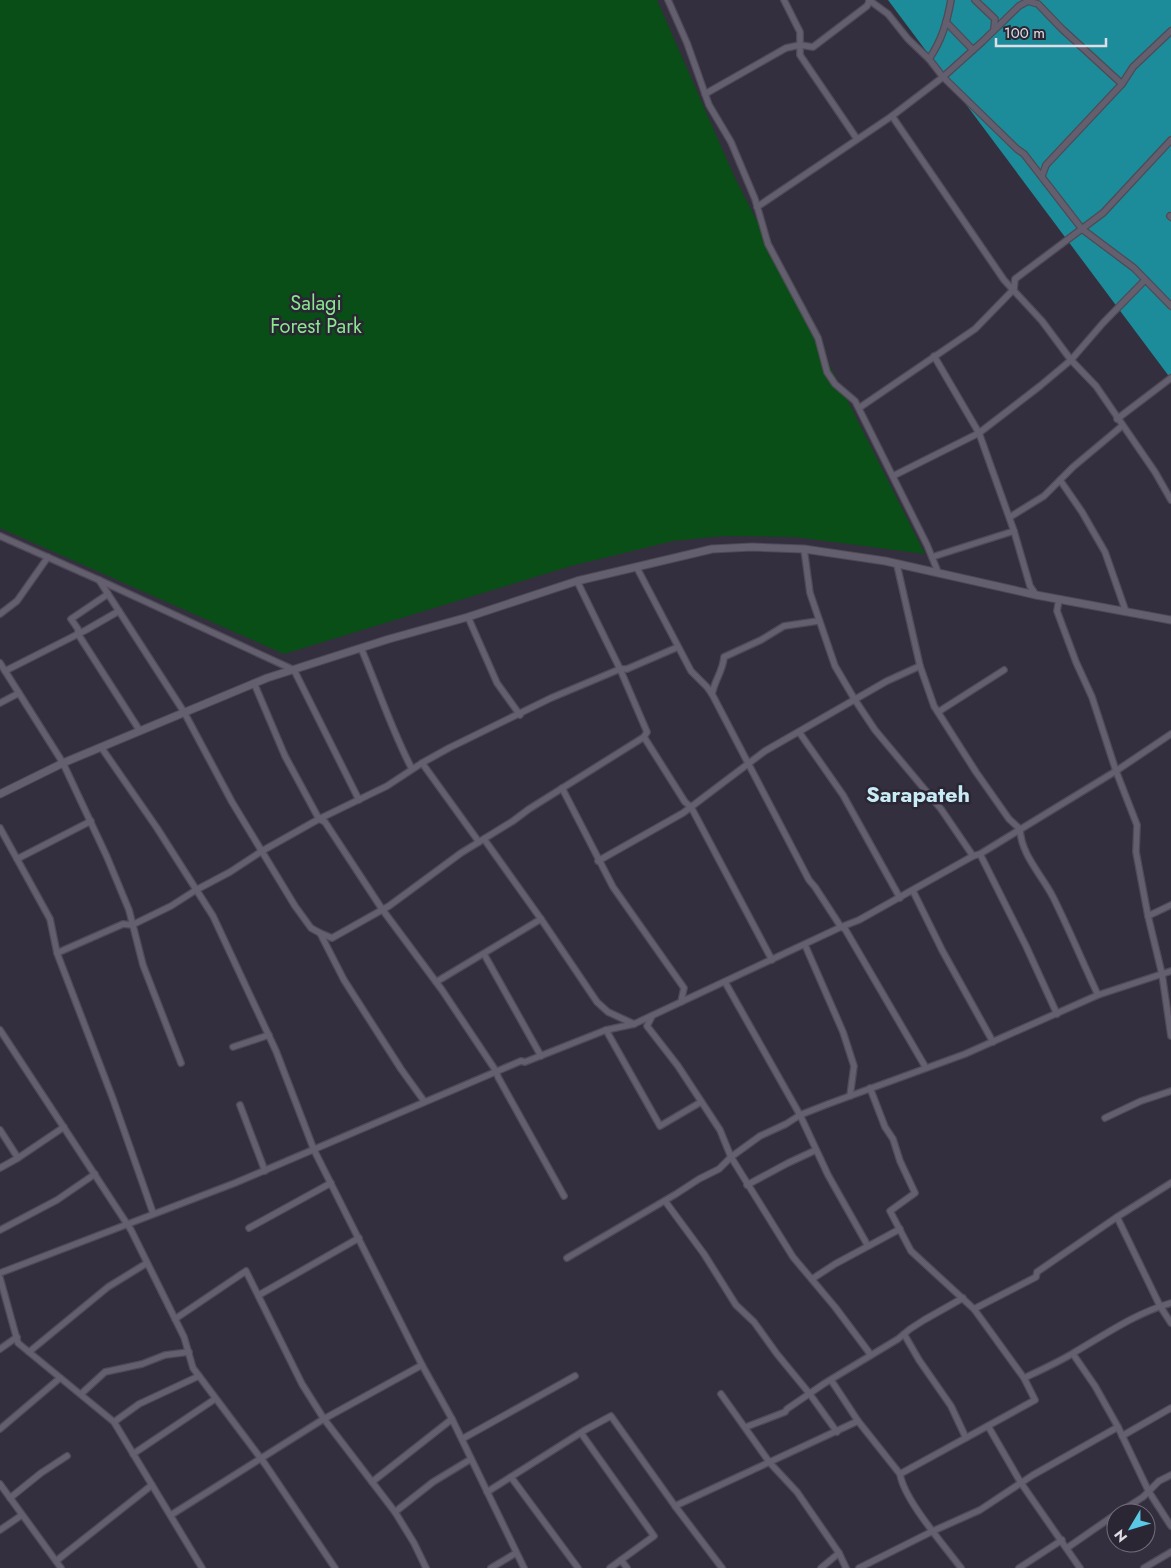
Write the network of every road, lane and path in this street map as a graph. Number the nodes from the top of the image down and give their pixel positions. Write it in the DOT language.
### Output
graph roads {
  1 [pos="668,0"];
  2 [pos="784,0"];
  3 [pos="869,0"];
  4 [pos="951,0"];
  5 [pos="975,0"];
  6 [pos="946,22"];
  7 [pos="994,30"];
  8 [pos="1171,31"];
  9 [pos="800,45"];
  10 [pos="973,50"];
  11 [pos="929,59"];
  12 [pos="943,77"];
  13 [pos="1122,84"];
  14 [pos="705,94"];
  15 [pos="892,116"];
  16 [pos="857,139"];
  17 [pos="1171,140"];
  18 [pos="1042,176"];
  19 [pos="757,206"];
  20 [pos="1082,229"];
  21 [pos="1145,280"];
  22 [pos="1014,289"];
  23 [pos="1171,306"];
  24 [pos="934,356"];
  25 [pos="1071,360"];
  26 [pos="1171,378"];
  27 [pos="859,408"];
  28 [pos="1117,418"];
  29 [pos="1122,426"];
  30 [pos="978,433"];
  31 [pos="893,476"];
  32 [pos="1060,480"];
  33 [pos="1171,500"];
  34 [pos="1010,517"];
  35 [pos="1014,531"];
  36 [pos="0,536"];
  37 [pos="804,549"];
  38 [pos="48,557"];
  39 [pos="932,557"];
  40 [pos="897,565"];
  41 [pos="637,568"];
  42 [pos="938,572"];
  43 [pos="99,580"];
  44 [pos="577,581"];
  45 [pos="108,594"];
  46 [pos="1036,595"];
  47 [pos="1059,599"];
  48 [pos="119,611"];
  49 [pos="1126,612"];
  50 [pos="0,614"];
  51 [pos="468,617"];
  52 [pos="1171,620"];
  53 [pos="818,621"];
  54 [pos="78,634"];
  55 [pos="678,647"];
  56 [pos="361,648"];
  57 [pos="0,663"];
  58 [pos="920,666"];
  59 [pos="620,669"];
  60 [pos="294,670"];
  61 [pos="1004,670"];
  62 [pos="5,671"];
  63 [pos="254,683"];
  64 [pos="19,693"];
  65 [pos="712,694"];
  66 [pos="854,700"];
  67 [pos="0,703"];
  68 [pos="184,712"];
  69 [pos="938,712"];
  70 [pos="520,715"];
  71 [pos="140,731"];
  72 [pos="799,732"];
  73 [pos="1171,734"];
  74 [pos="644,737"];
  75 [pos="101,748"];
  76 [pos="64,763"];
  77 [pos="422,763"];
  78 [pos="748,765"];
  79 [pos="412,769"];
  80 [pos="1116,771"];
  81 [pos="562,788"];
  82 [pos="0,794"];
  83 [pos="359,800"];
  84 [pos="691,807"];
  85 [pos="319,819"];
  86 [pos="91,821"];
  87 [pos="0,828"];
  88 [pos="1020,829"];
  89 [pos="481,841"];
  90 [pos="262,851"];
  91 [pos="980,854"];
  92 [pos="973,856"];
  93 [pos="17,859"];
  94 [pos="598,861"];
  95 [pos="196,890"];
  96 [pos="913,891"];
  97 [pos="900,898"];
  98 [pos="1171,904"];
  99 [pos="382,910"];
  100 [pos="1148,916"];
  101 [pos="541,919"];
  102 [pos="132,925"];
  103 [pos="841,927"];
  104 [pos="320,933"];
  105 [pos="804,945"];
  106 [pos="57,953"];
  107 [pos="484,954"];
  108 [pos="772,960"];
  109 [pos="1171,971"];
  110 [pos="1162,974"];
  111 [pos="436,982"];
  112 [pos="725,982"];
  113 [pos="1098,995"];
  114 [pos="681,1002"];
  115 [pos="1057,1014"];
  116 [pos="652,1015"];
  117 [pos="634,1024"];
  118 [pos="0,1030"];
  119 [pos="606,1030"];
  120 [pos="1171,1033"];
  121 [pos="269,1035"];
  122 [pos="1171,1036"];
  123 [pos="993,1042"];
  124 [pos="233,1047"];
  125 [pos="541,1056"];
  126 [pos="181,1064"];
  127 [pos="926,1068"];
  128 [pos="496,1071"];
  129 [pos="870,1088"];
  130 [pos="1171,1091"];
  131 [pos="850,1096"];
  132 [pos="424,1102"];
  133 [pos="701,1102"];
  134 [pos="240,1104"];
  135 [pos="800,1116"];
  136 [pos="1105,1118"];
  137 [pos="64,1127"];
  138 [pos="0,1130"];
  139 [pos="314,1150"];
  140 [pos="816,1150"];
  141 [pos="731,1157"];
  142 [pos="18,1158"];
  143 [pos="0,1168"];
  144 [pos="265,1171"];
  145 [pos="95,1174"];
  146 [pos="1171,1183"];
  147 [pos="331,1184"];
  148 [pos="747,1185"];
  149 [pos="564,1196"];
  150 [pos="665,1200"];
  151 [pos="154,1213"];
  152 [pos="1117,1217"];
  153 [pos="127,1224"];
  154 [pos="250,1228"];
  155 [pos="900,1229"];
  156 [pos="0,1230"];
  157 [pos="359,1238"];
  158 [pos="868,1246"];
  159 [pos="567,1258"];
  160 [pos="147,1263"];
  161 [pos="0,1273"];
  162 [pos="0,1278"];
  163 [pos="812,1279"];
  164 [pos="258,1295"];
  165 [pos="963,1298"];
  166 [pos="1171,1303"];
  167 [pos="1160,1306"];
  168 [pos="974,1309"];
  169 [pos="175,1319"];
  170 [pos="1171,1323"];
  171 [pos="904,1334"];
  172 [pos="17,1337"];
  173 [pos="0,1349"];
  174 [pos="29,1352"];
  175 [pos="189,1352"];
  176 [pos="1073,1354"];
  177 [pos="871,1355"];
  178 [pos="422,1365"];
  179 [pos="199,1376"];
  180 [pos="576,1376"];
  181 [pos="60,1378"];
  182 [pos="1024,1378"];
  183 [pos="831,1380"];
  184 [pos="809,1393"];
  185 [pos="80,1394"];
  186 [pos="720,1394"];
  187 [pos="215,1399"];
  188 [pos="1171,1408"];
  189 [pos="324,1419"];
  190 [pos="452,1420"];
  191 [pos="114,1422"];
  192 [pos="858,1422"];
  193 [pos="988,1426"];
  194 [pos="746,1427"];
  195 [pos="1118,1427"];
  196 [pos="0,1428"];
  197 [pos="837,1432"];
  198 [pos="582,1433"];
  199 [pos="1122,1436"];
  200 [pos="966,1438"];
  201 [pos="462,1439"];
  202 [pos="133,1454"];
  203 [pos="67,1456"];
  204 [pos="260,1459"];
  205 [pos="471,1459"];
  206 [pos="770,1463"];
  207 [pos="900,1474"];
  208 [pos="1171,1475"];
  209 [pos="511,1477"];
  210 [pos="372,1482"];
  211 [pos="1021,1483"];
  212 [pos="0,1484"];
  213 [pos="152,1485"];
  214 [pos="487,1492"];
  215 [pos="1149,1492"];
  216 [pos="10,1498"];
  217 [pos="1133,1503"];
  218 [pos="675,1506"];
  219 [pos="395,1512"];
  220 [pos="22,1515"];
  221 [pos="171,1515"];
  222 [pos="1106,1521"];
  223 [pos="1171,1526"];
  224 [pos="0,1530"];
  225 [pos="933,1531"];
  226 [pos="1062,1540"];
  227 [pos="1067,1548"];
  228 [pos="1171,1552"];
  229 [pos="516,1553"];
  230 [pos="839,1553"];
  231 [pos="621,1560"];
  232 [pos="56,1561"];
  233 [pos="61,1568"];
  234 [pos="202,1568"];
  235 [pos="335,1568"];
  236 [pos="426,1568"];
  237 [pos="491,1568"];
  238 [pos="524,1568"];
  239 [pos="578,1568"];
  240 [pos="610,1568"];
  241 [pos="627,1568"];
  242 [pos="722,1568"];
  243 [pos="821,1568"];
  244 [pos="846,1568"];
  245 [pos="859,1568"];
  246 [pos="962,1568"];
  247 [pos="1019,1568"];
  248 [pos="1080,1568"];
  249 [pos="1144,1568"];
  1 -- 14 [label="street"];
  2 -- 9 [label="street"];
  3 -- 9 [label="street"];
  3 -- 11 [label="street"];
  4 -- 6 [label="street"];
  5 -- 7 [label="street"];
  6 -- 10 [label="street"];
  6 -- 11 [label="street"];
  7 -- 10 [label="street"];
  7 -- 13 [label="street"];
  8 -- 13 [label="street"];
  9 -- 14 [label="street"];
  9 -- 16 [label="street"];
  10 -- 12 [label="street"];
  11 -- 12 [label="street"];
  12 -- 15 [label="street"];
  12 -- 18 [label="street"];
  13 -- 18 [label="street"];
  14 -- 19 [label="street"];
  15 -- 16 [label="street"];
  15 -- 22 [label="street"];
  16 -- 19 [label="street"];
  17 -- 20 [label="street"];
  18 -- 20 [label="street"];
  19 -- 27 [label="street"];
  20 -- 21 [label="street"];
  20 -- 22 [label="street"];
  21 -- 23 [label="street"];
  21 -- 25 [label="street"];
  22 -- 24 [label="street"];
  22 -- 25 [label="street"];
  24 -- 27 [label="street"];
  24 -- 30 [label="street"];
  25 -- 28 [label="street"];
  25 -- 30 [label="street"];
  26 -- 28 [label="street"];
  27 -- 31 [label="street"];
  28 -- 29 [label="street"];
  29 -- 32 [label="street"];
  29 -- 33 [label="street"];
  30 -- 31 [label="street"];
  30 -- 34 [label="street"];
  31 -- 39 [label="street"];
  32 -- 34 [label="street"];
  32 -- 49 [label="street"];
  34 -- 35 [label="street"];
  35 -- 39 [label="street"];
  35 -- 46 [label="street"];
  36 -- 38 [label="street"];
  37 -- 40 [label="street"];
  37 -- 41 [label="street"];
  37 -- 53 [label="street"];
  38 -- 43 [label="street"];
  38 -- 50 [label="street"];
  39 -- 42 [label="street"];
  40 -- 42 [label="street"];
  40 -- 58 [label="street"];
  41 -- 44 [label="street"];
  41 -- 55 [label="street"];
  42 -- 46 [label="street"];
  43 -- 45 [label="street"];
  43 -- 60 [label="street"];
  44 -- 51 [label="street"];
  44 -- 59 [label="street"];
  45 -- 48 [label="street"];
  45 -- 54 [label="street"];
  46 -- 47 [label="street"];
  47 -- 49 [label="street"];
  47 -- 80 [label="street"];
  48 -- 54 [label="street"];
  48 -- 68 [label="street"];
  49 -- 52 [label="street"];
  51 -- 56 [label="street"];
  51 -- 70 [label="street"];
  53 -- 65 [label="street"];
  53 -- 66 [label="street"];
  54 -- 62 [label="street"];
  54 -- 71 [label="street"];
  55 -- 59 [label="street"];
  55 -- 65 [label="street"];
  56 -- 60 [label="street"];
  56 -- 79 [label="street"];
  57 -- 62 [label="street"];
  58 -- 66 [label="street"];
  58 -- 69 [label="street"];
  59 -- 70 [label="street"];
  59 -- 74 [label="street"];
  60 -- 63 [label="street"];
  60 -- 83 [label="street"];
  61 -- 69 [label="street"];
  62 -- 64 [label="street"];
  63 -- 68 [label="street"];
  63 -- 85 [label="street"];
  64 -- 67 [label="street"];
  64 -- 76 [label="street"];
  65 -- 78 [label="street"];
  66 -- 72 [label="street"];
  66 -- 92 [label="street"];
  68 -- 71 [label="street"];
  68 -- 90 [label="street"];
  69 -- 88 [label="street"];
  70 -- 77 [label="street"];
  71 -- 75 [label="street"];
  72 -- 78 [label="street"];
  72 -- 97 [label="street"];
  73 -- 80 [label="street"];
  74 -- 81 [label="street"];
  74 -- 84 [label="street"];
  75 -- 76 [label="street"];
  75 -- 95 [label="street"];
  76 -- 82 [label="street"];
  76 -- 86 [label="street"];
  77 -- 79 [label="street"];
  77 -- 89 [label="street"];
  78 -- 84 [label="street"];
  78 -- 103 [label="street"];
  79 -- 83 [label="street"];
  80 -- 88 [label="street"];
  80 -- 100 [label="street"];
  81 -- 89 [label="street"];
  81 -- 94 [label="street"];
  83 -- 85 [label="street"];
  84 -- 94 [label="street"];
  84 -- 108 [label="street"];
  85 -- 90 [label="street"];
  85 -- 99 [label="street"];
  86 -- 93 [label="street"];
  86 -- 102 [label="street"];
  87 -- 93 [label="street"];
  88 -- 91 [label="street"];
  88 -- 113 [label="street"];
  89 -- 99 [label="street"];
  89 -- 101 [label="street"];
  90 -- 95 [label="street"];
  90 -- 104 [label="street"];
  91 -- 92 [label="street"];
  91 -- 115 [label="street"];
  92 -- 96 [label="street"];
  93 -- 106 [label="street"];
  94 -- 114 [label="street"];
  95 -- 102 [label="street"];
  95 -- 121 [label="street"];
  96 -- 97 [label="street"];
  96 -- 123 [label="street"];
  97 -- 103 [label="street"];
  98 -- 100 [label="street"];
  99 -- 104 [label="street"];
  99 -- 111 [label="street"];
  100 -- 110 [label="street"];
  101 -- 107 [label="street"];
  101 -- 117 [label="street"];
  102 -- 106 [label="street"];
  102 -- 126 [label="street"];
  103 -- 105 [label="street"];
  103 -- 127 [label="street"];
  104 -- 132 [label="street"];
  105 -- 108 [label="street"];
  105 -- 131 [label="street"];
  106 -- 151 [label="street"];
  107 -- 111 [label="street"];
  107 -- 125 [label="street"];
  108 -- 112 [label="street"];
  109 -- 110 [label="street"];
  110 -- 113 [label="street"];
  110 -- 120 [label="street"];
  111 -- 128 [label="street"];
  112 -- 114 [label="street"];
  112 -- 135 [label="street"];
  113 -- 115 [label="street"];
  114 -- 116 [label="street"];
  115 -- 123 [label="street"];
  116 -- 117 [label="street"];
  116 -- 133 [label="street"];
  117 -- 119 [label="street"];
  118 -- 137 [label="street"];
  119 -- 125 [label="street"];
  119 -- 133 [label="street"];
  120 -- 122 [label="street"];
  121 -- 124 [label="street"];
  121 -- 139 [label="street"];
  123 -- 127 [label="street"];
  125 -- 128 [label="street"];
  127 -- 129 [label="street"];
  128 -- 132 [label="street"];
  128 -- 149 [label="street"];
  129 -- 131 [label="street"];
  129 -- 155 [label="street"];
  130 -- 136 [label="street"];
  131 -- 135 [label="street"];
  132 -- 139 [label="street"];
  133 -- 141 [label="street"];
  134 -- 144 [label="street"];
  135 -- 140 [label="street"];
  135 -- 141 [label="street"];
  137 -- 142 [label="street"];
  137 -- 145 [label="street"];
  138 -- 142 [label="street"];
  139 -- 144 [label="street"];
  139 -- 147 [label="street"];
  140 -- 148 [label="street"];
  140 -- 158 [label="street"];
  141 -- 148 [label="street"];
  141 -- 150 [label="street"];
  142 -- 143 [label="street"];
  144 -- 151 [label="street"];
  145 -- 153 [label="street"];
  145 -- 156 [label="street"];
  146 -- 152 [label="street"];
  147 -- 154 [label="street"];
  147 -- 157 [label="street"];
  148 -- 163 [label="street"];
  150 -- 159 [label="street"];
  150 -- 184 [label="street"];
  151 -- 153 [label="street"];
  152 -- 167 [label="street"];
  152 -- 168 [label="street"];
  153 -- 160 [label="street"];
  153 -- 161 [label="street"];
  155 -- 158 [label="street"];
  155 -- 165 [label="street"];
  157 -- 164 [label="street"];
  157 -- 178 [label="street"];
  158 -- 163 [label="street"];
  160 -- 169 [label="street"];
  160 -- 174 [label="street"];
  162 -- 172 [label="street"];
  163 -- 177 [label="street"];
  164 -- 169 [label="street"];
  164 -- 189 [label="street"];
  165 -- 168 [label="street"];
  165 -- 171 [label="street"];
  166 -- 167 [label="street"];
  167 -- 170 [label="street"];
  167 -- 176 [label="street"];
  168 -- 182 [label="street"];
  169 -- 175 [label="street"];
  171 -- 177 [label="street"];
  171 -- 200 [label="street"];
  172 -- 173 [label="street"];
  172 -- 174 [label="street"];
  174 -- 181 [label="street"];
  175 -- 179 [label="street"];
  175 -- 185 [label="street"];
  176 -- 182 [label="street"];
  176 -- 195 [label="street"];
  177 -- 183 [label="street"];
  178 -- 189 [label="street"];
  178 -- 190 [label="street"];
  179 -- 187 [label="street"];
  179 -- 191 [label="street"];
  180 -- 201 [label="street"];
  181 -- 185 [label="street"];
  181 -- 196 [label="street"];
  182 -- 193 [label="street"];
  183 -- 184 [label="street"];
  183 -- 192 [label="street"];
  184 -- 194 [label="street"];
  184 -- 197 [label="street"];
  185 -- 191 [label="street"];
  186 -- 194 [label="street"];
  187 -- 202 [label="street"];
  187 -- 204 [label="street"];
  188 -- 199 [label="street"];
  189 -- 204 [label="street"];
  189 -- 210 [label="street"];
  190 -- 201 [label="street"];
  190 -- 210 [label="street"];
  191 -- 202 [label="street"];
  192 -- 197 [label="street"];
  192 -- 207 [label="street"];
  193 -- 200 [label="street"];
  193 -- 211 [label="street"];
  194 -- 206 [label="street"];
  195 -- 199 [label="street"];
  195 -- 211 [label="street"];
  197 -- 206 [label="street"];
  198 -- 209 [label="street"];
  198 -- 218 [label="street"];
  198 -- 231 [label="street"];
  199 -- 215 [label="street"];
  200 -- 207 [label="street"];
  201 -- 205 [label="street"];
  202 -- 213 [label="street"];
  203 -- 216 [label="street"];
  204 -- 221 [label="street"];
  204 -- 235 [label="street"];
  205 -- 214 [label="street"];
  205 -- 219 [label="street"];
  206 -- 218 [label="street"];
  206 -- 230 [label="street"];
  207 -- 225 [label="street"];
  208 -- 215 [label="street"];
  209 -- 214 [label="street"];
  209 -- 239 [label="street"];
  210 -- 219 [label="street"];
  211 -- 225 [label="street"];
  211 -- 226 [label="street"];
  212 -- 216 [label="street"];
  213 -- 221 [label="street"];
  213 -- 232 [label="street"];
  214 -- 229 [label="street"];
  215 -- 217 [label="street"];
  215 -- 223 [label="street"];
  216 -- 220 [label="street"];
  218 -- 242 [label="street"];
  219 -- 236 [label="street"];
  220 -- 224 [label="street"];
  220 -- 232 [label="street"];
  221 -- 234 [label="street"];
  222 -- 227 [label="street"];
  225 -- 245 [label="street"];
  225 -- 246 [label="street"];
  226 -- 227 [label="street"];
  226 -- 247 [label="street"];
  227 -- 248 [label="street"];
  228 -- 249 [label="street"];
  229 -- 237 [label="street"];
  229 -- 238 [label="street"];
  230 -- 243 [label="street"];
  230 -- 244 [label="street"];
  231 -- 240 [label="street"];
  231 -- 241 [label="street"];
  232 -- 233 [label="street"];
}
